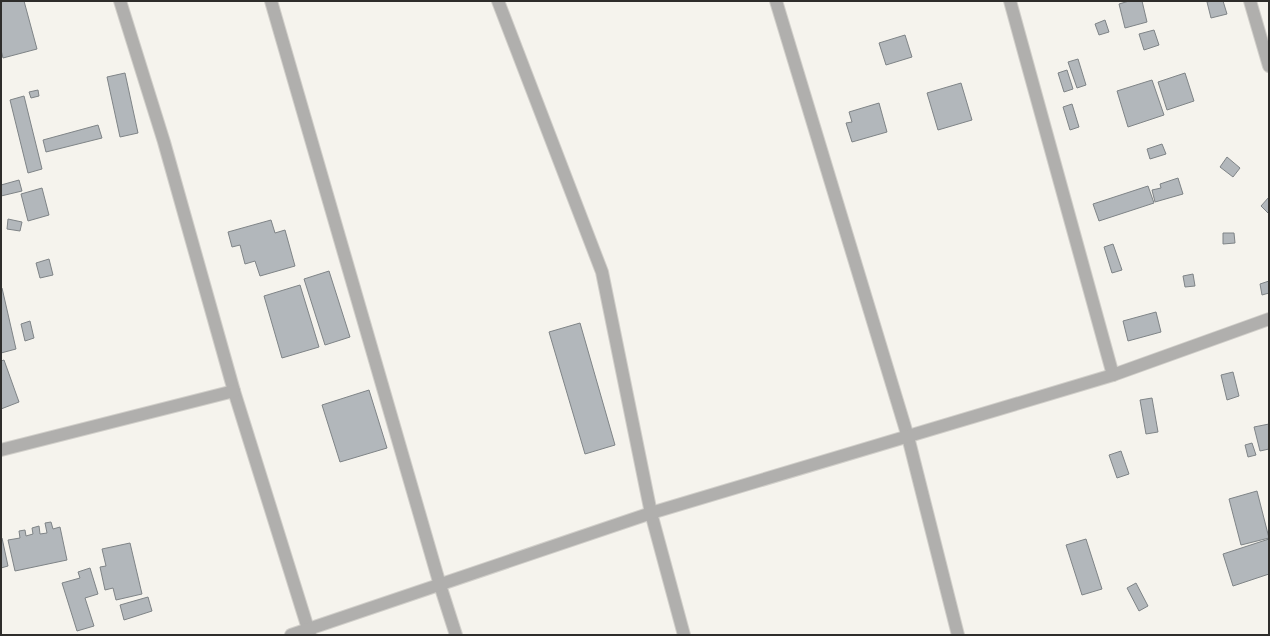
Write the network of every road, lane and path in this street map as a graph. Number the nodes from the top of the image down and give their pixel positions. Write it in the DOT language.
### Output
graph roads {
  1 [pos="120,1"];
  2 [pos="271,1"];
  3 [pos="498,1"];
  4 [pos="776,1"];
  5 [pos="1010,1"];
  6 [pos="1250,1"];
  7 [pos="1269,66"];
  8 [pos="1269,319"];
  9 [pos="1113,375"];
  10 [pos="234,391"];
  11 [pos="908,437"];
  12 [pos="1,450"];
  13 [pos="651,513"];
  14 [pos="440,585"];
  15 [pos="309,632"];
  16 [pos="291,635"];
  17 [pos="456,635"];
  18 [pos="684,635"];
  19 [pos="958,635"];
  1 -- 10 [label="street"];
  2 -- 14 [label="street"];
  3 -- 13 [label="street"];
  4 -- 11 [label="street"];
  5 -- 9 [label="street"];
  6 -- 7 [label="street"];
  8 -- 9 [label="street"];
  9 -- 11 [label="street"];
  10 -- 12 [label="street"];
  10 -- 15 [label="street"];
  11 -- 13 [label="street"];
  11 -- 19 [label="street"];
  13 -- 14 [label="street"];
  13 -- 18 [label="street"];
  14 -- 15 [label="street"];
  14 -- 17 [label="street"];
  15 -- 16 [label="street"];
}
